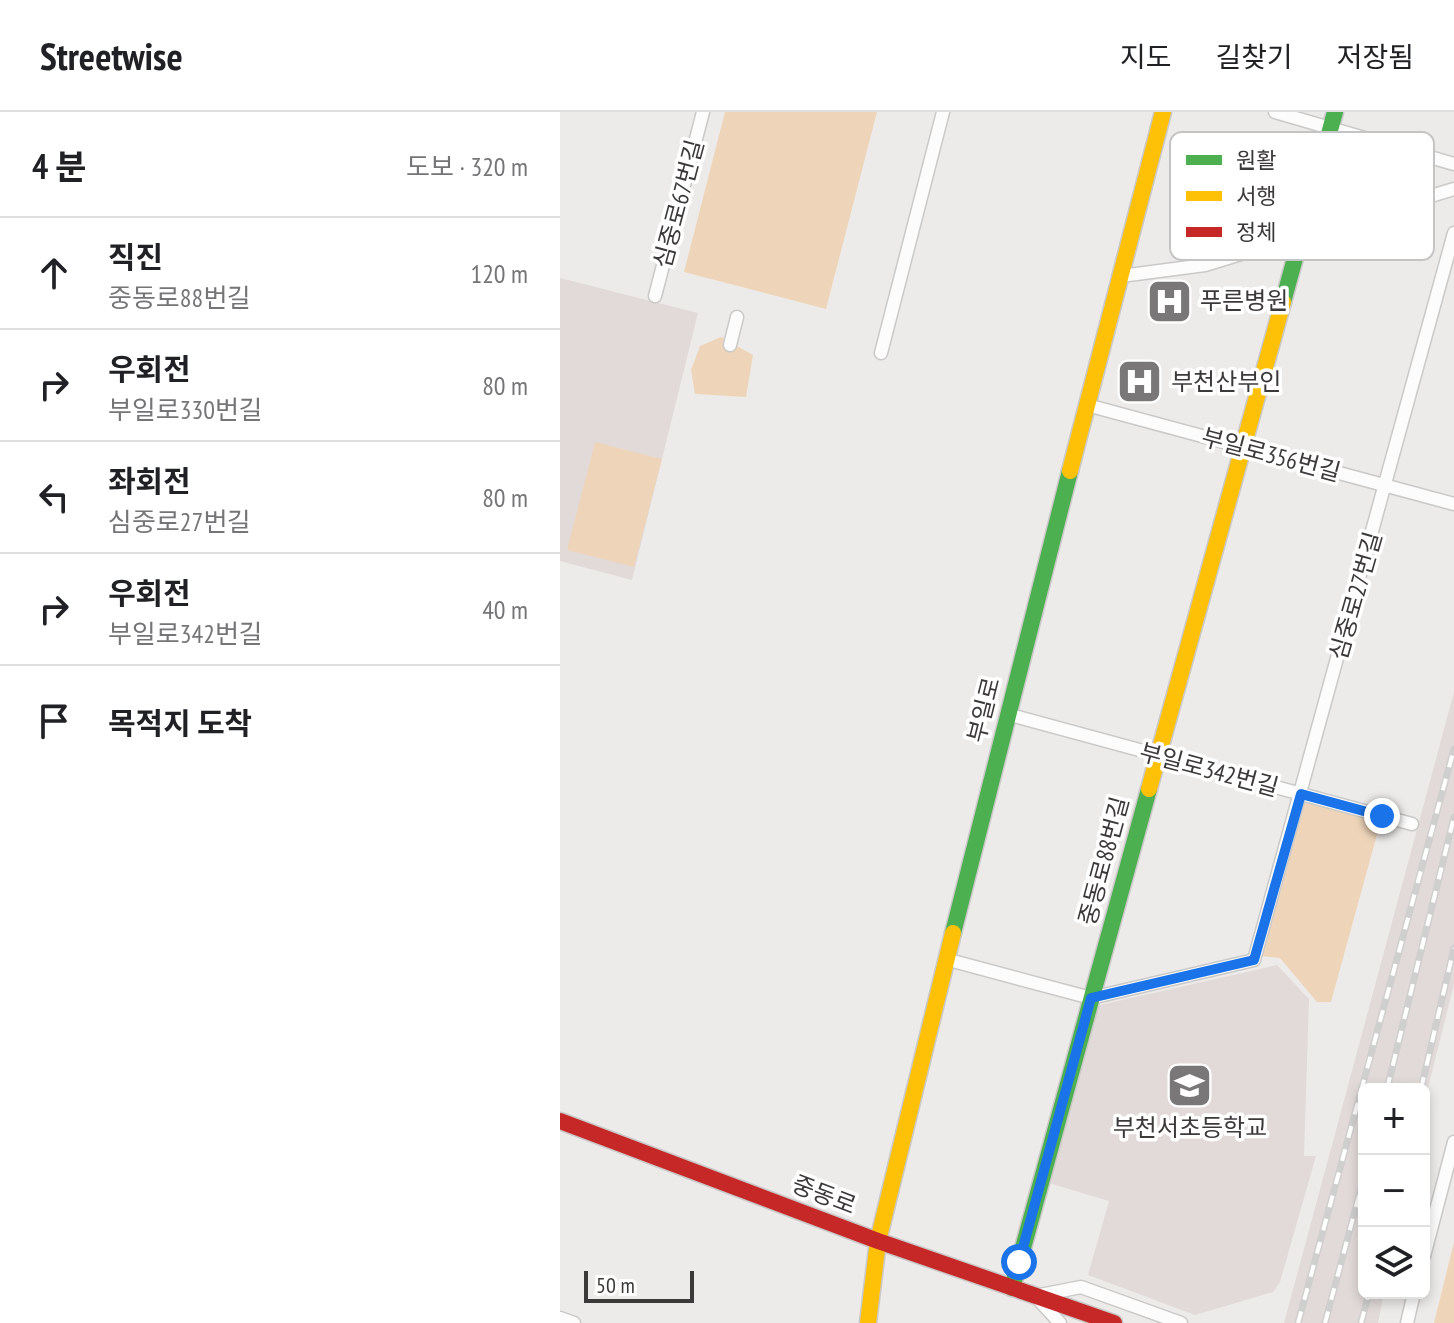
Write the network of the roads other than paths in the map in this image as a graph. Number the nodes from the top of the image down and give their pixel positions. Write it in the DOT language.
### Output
graph roads {
  1 [pos="703,112"];
  2 [pos="943,112"];
  3 [pos="1163,112"];
  4 [pos="1275,112"];
  5 [pos="1333,120"];
  6 [pos="1366,132"];
  7 [pos="1434,157"];
  8 [pos="1454,164"];
  9 [pos="1454,189"];
  10 [pos="1434,195"];
  11 [pos="1454,233"];
  12 [pos="1221,260"];
  13 [pos="1294,260"];
  14 [pos="1121,276"];
  15 [pos="655,296"];
  16 [pos="737,317"];
  17 [pos="730,345"];
  18 [pos="881,353"];
  19 [pos="1087,405"];
  20 [pos="1243,448"];
  21 [pos="1387,486"];
  22 [pos="1454,504"];
  23 [pos="1007,714"];
  24 [pos="1158,756"];
  25 [pos="1301,794"];
  26 [pos="1412,824"];
  27 [pos="949,960"];
  28 [pos="1091,998"];
  29 [pos="560,1121"];
  30 [pos="1454,1142"];
  31 [pos="1430,1233"];
  32 [pos="878,1241"];
  33 [pos="1012,1288"];
  34 [pos="1035,1296"];
  35 [pos="1413,1299"];
  36 [pos="868,1323"];
  37 [pos="1060,1323"];
  38 [pos="1114,1323"];
  39 [pos="1181,1323"];
  40 [pos="1407,1323"];
  1 -- 15 [label="street, 심중로67번길"];
  2 -- 18 [label="street"];
  3 -- 14 [label="street, 부일로"];
  4 -- 5 [label="street"];
  5 -- 6 [label="street"];
  7 -- 8 [label="street"];
  9 -- 10 [label="street"];
  11 -- 21 [label="street, 심중로27번길"];
  12 -- 14 [label="street"];
  13 -- 20 [label="street, 중동로88번길"];
  14 -- 19 [label="street, 부일로"];
  16 -- 17 [label="street"];
  19 -- 20 [label="street, 부일로356번길"];
  19 -- 23 [label="street, 부일로"];
  20 -- 21 [label="street, 부일로356번길"];
  20 -- 24 [label="street, 중동로88번길"];
  21 -- 22 [label="street, 부일로356번길"];
  21 -- 25 [label="street, 심중로27번길"];
  23 -- 24 [label="street, 부일로342번길"];
  23 -- 27 [label="street, 부일로"];
  24 -- 25 [label="street, 부일로342번길"];
  24 -- 28 [label="street, 중동로88번길"];
  25 -- 26 [label="street, 부일로342번길"];
  25 -- 28 [label="street, 심중로27번길"];
  27 -- 28 [label="street"];
  27 -- 32 [label="street, 부일로"];
  28 -- 33 [label="street, 중동로88번길"];
  29 -- 32 [label="street, 중동로"];
  30 -- 31 [label="street"];
  32 -- 33 [label="street, 중동로"];
  32 -- 36 [label="street, 부일로"];
  33 -- 34 [label="street, 중동로"];
  34 -- 37 [label="street"];
  34 -- 38 [label="street, 중동로"];
  34 -- 39 [label="street"];
  35 -- 40 [label="street"];
}
